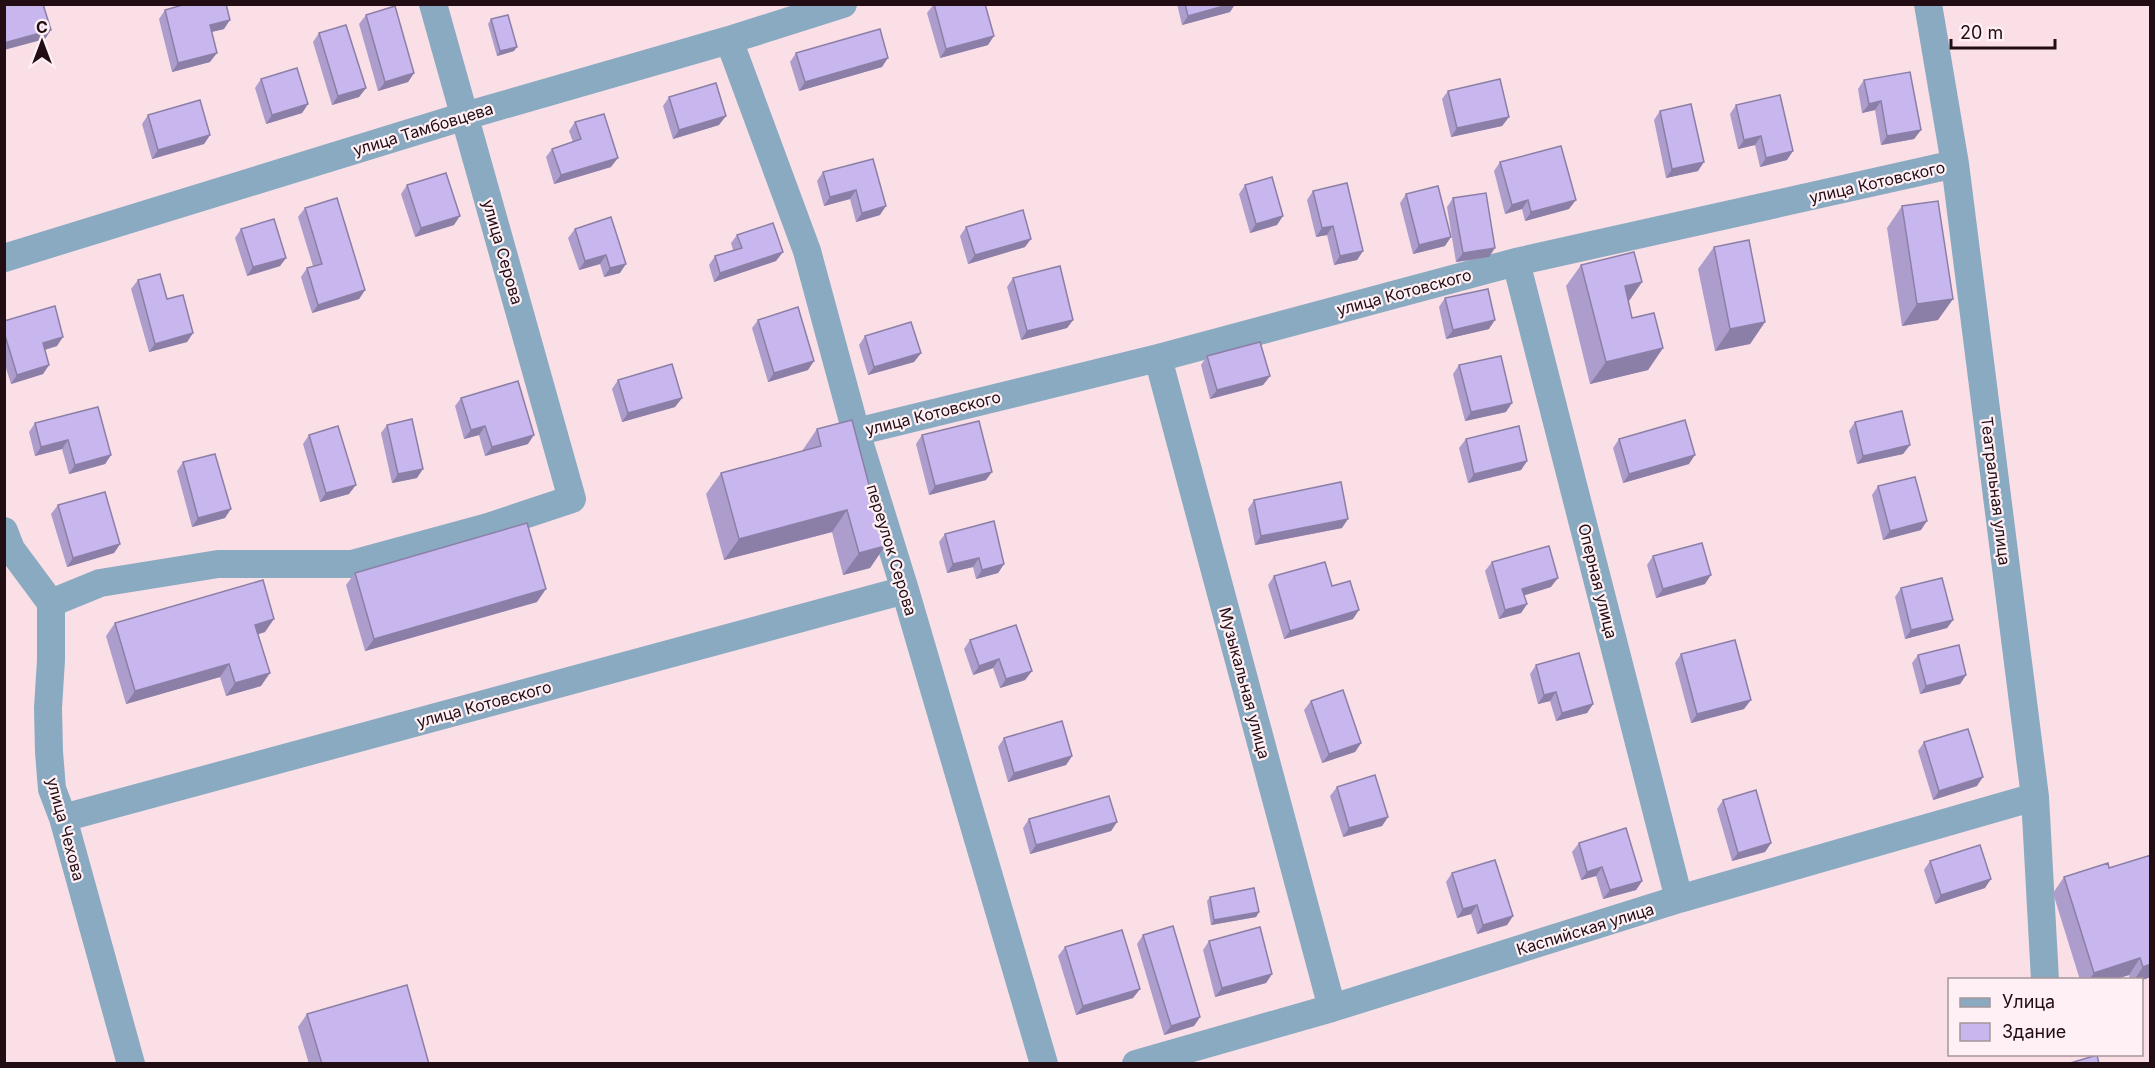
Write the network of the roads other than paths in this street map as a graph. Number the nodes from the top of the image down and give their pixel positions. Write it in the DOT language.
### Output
graph roads {
  1 [pos="433,4"];
  2 [pos="843,4"];
  3 [pos="1928,4"];
  4 [pos="729,40"];
  5 [pos="465,116"];
  6 [pos="1955,164"];
  7 [pos="4,258"];
  8 [pos="1516,262"];
  9 [pos="1158,358"];
  10 [pos="856,432"];
  11 [pos="4,531"];
  12 [pos="905,590"];
  13 [pos="51,603"];
  14 [pos="2035,797"];
  15 [pos="63,818"];
  16 [pos="1679,899"];
  17 [pos="2045,978"];
  18 [pos="1332,1008"];
  19 [pos="131,1064"];
  20 [pos="1044,1064"];
  21 [pos="1136,1064"];
  1 -- 5 [label="street, улица Серова"];
  2 -- 4 [label="street, улица Тамбовцева"];
  3 -- 6 [label="street, Театральная улица"];
  4 -- 5 [label="street, улица Тамбовцева"];
  4 -- 10 [label="street, переулок Серова"];
  5 -- 7 [label="street, улица Тамбовцева"];
  5 -- 13 [label="street, улица Серова"];
  6 -- 8 [label="street, улица Котовского"];
  6 -- 14 [label="street, Театральная улица"];
  8 -- 9 [label="street, улица Котовского"];
  8 -- 16 [label="street, Оперная улица"];
  9 -- 10 [label="street, улица Котовского"];
  9 -- 18 [label="street, Музыкальная улица"];
  10 -- 12 [label="street, переулок Серова"];
  11 -- 13 [label="street"];
  12 -- 15 [label="street, улица Котовского"];
  12 -- 20 [label="street, переулок Серова"];
  13 -- 15 [label="street, улица Чехова"];
  14 -- 16 [label="street, Каспийская улица"];
  14 -- 17 [label="street, Театральная улица"];
  15 -- 19 [label="street, улица Чехова"];
  16 -- 18 [label="street, Каспийская улица"];
  18 -- 21 [label="street, Каспийская улица"];
}
